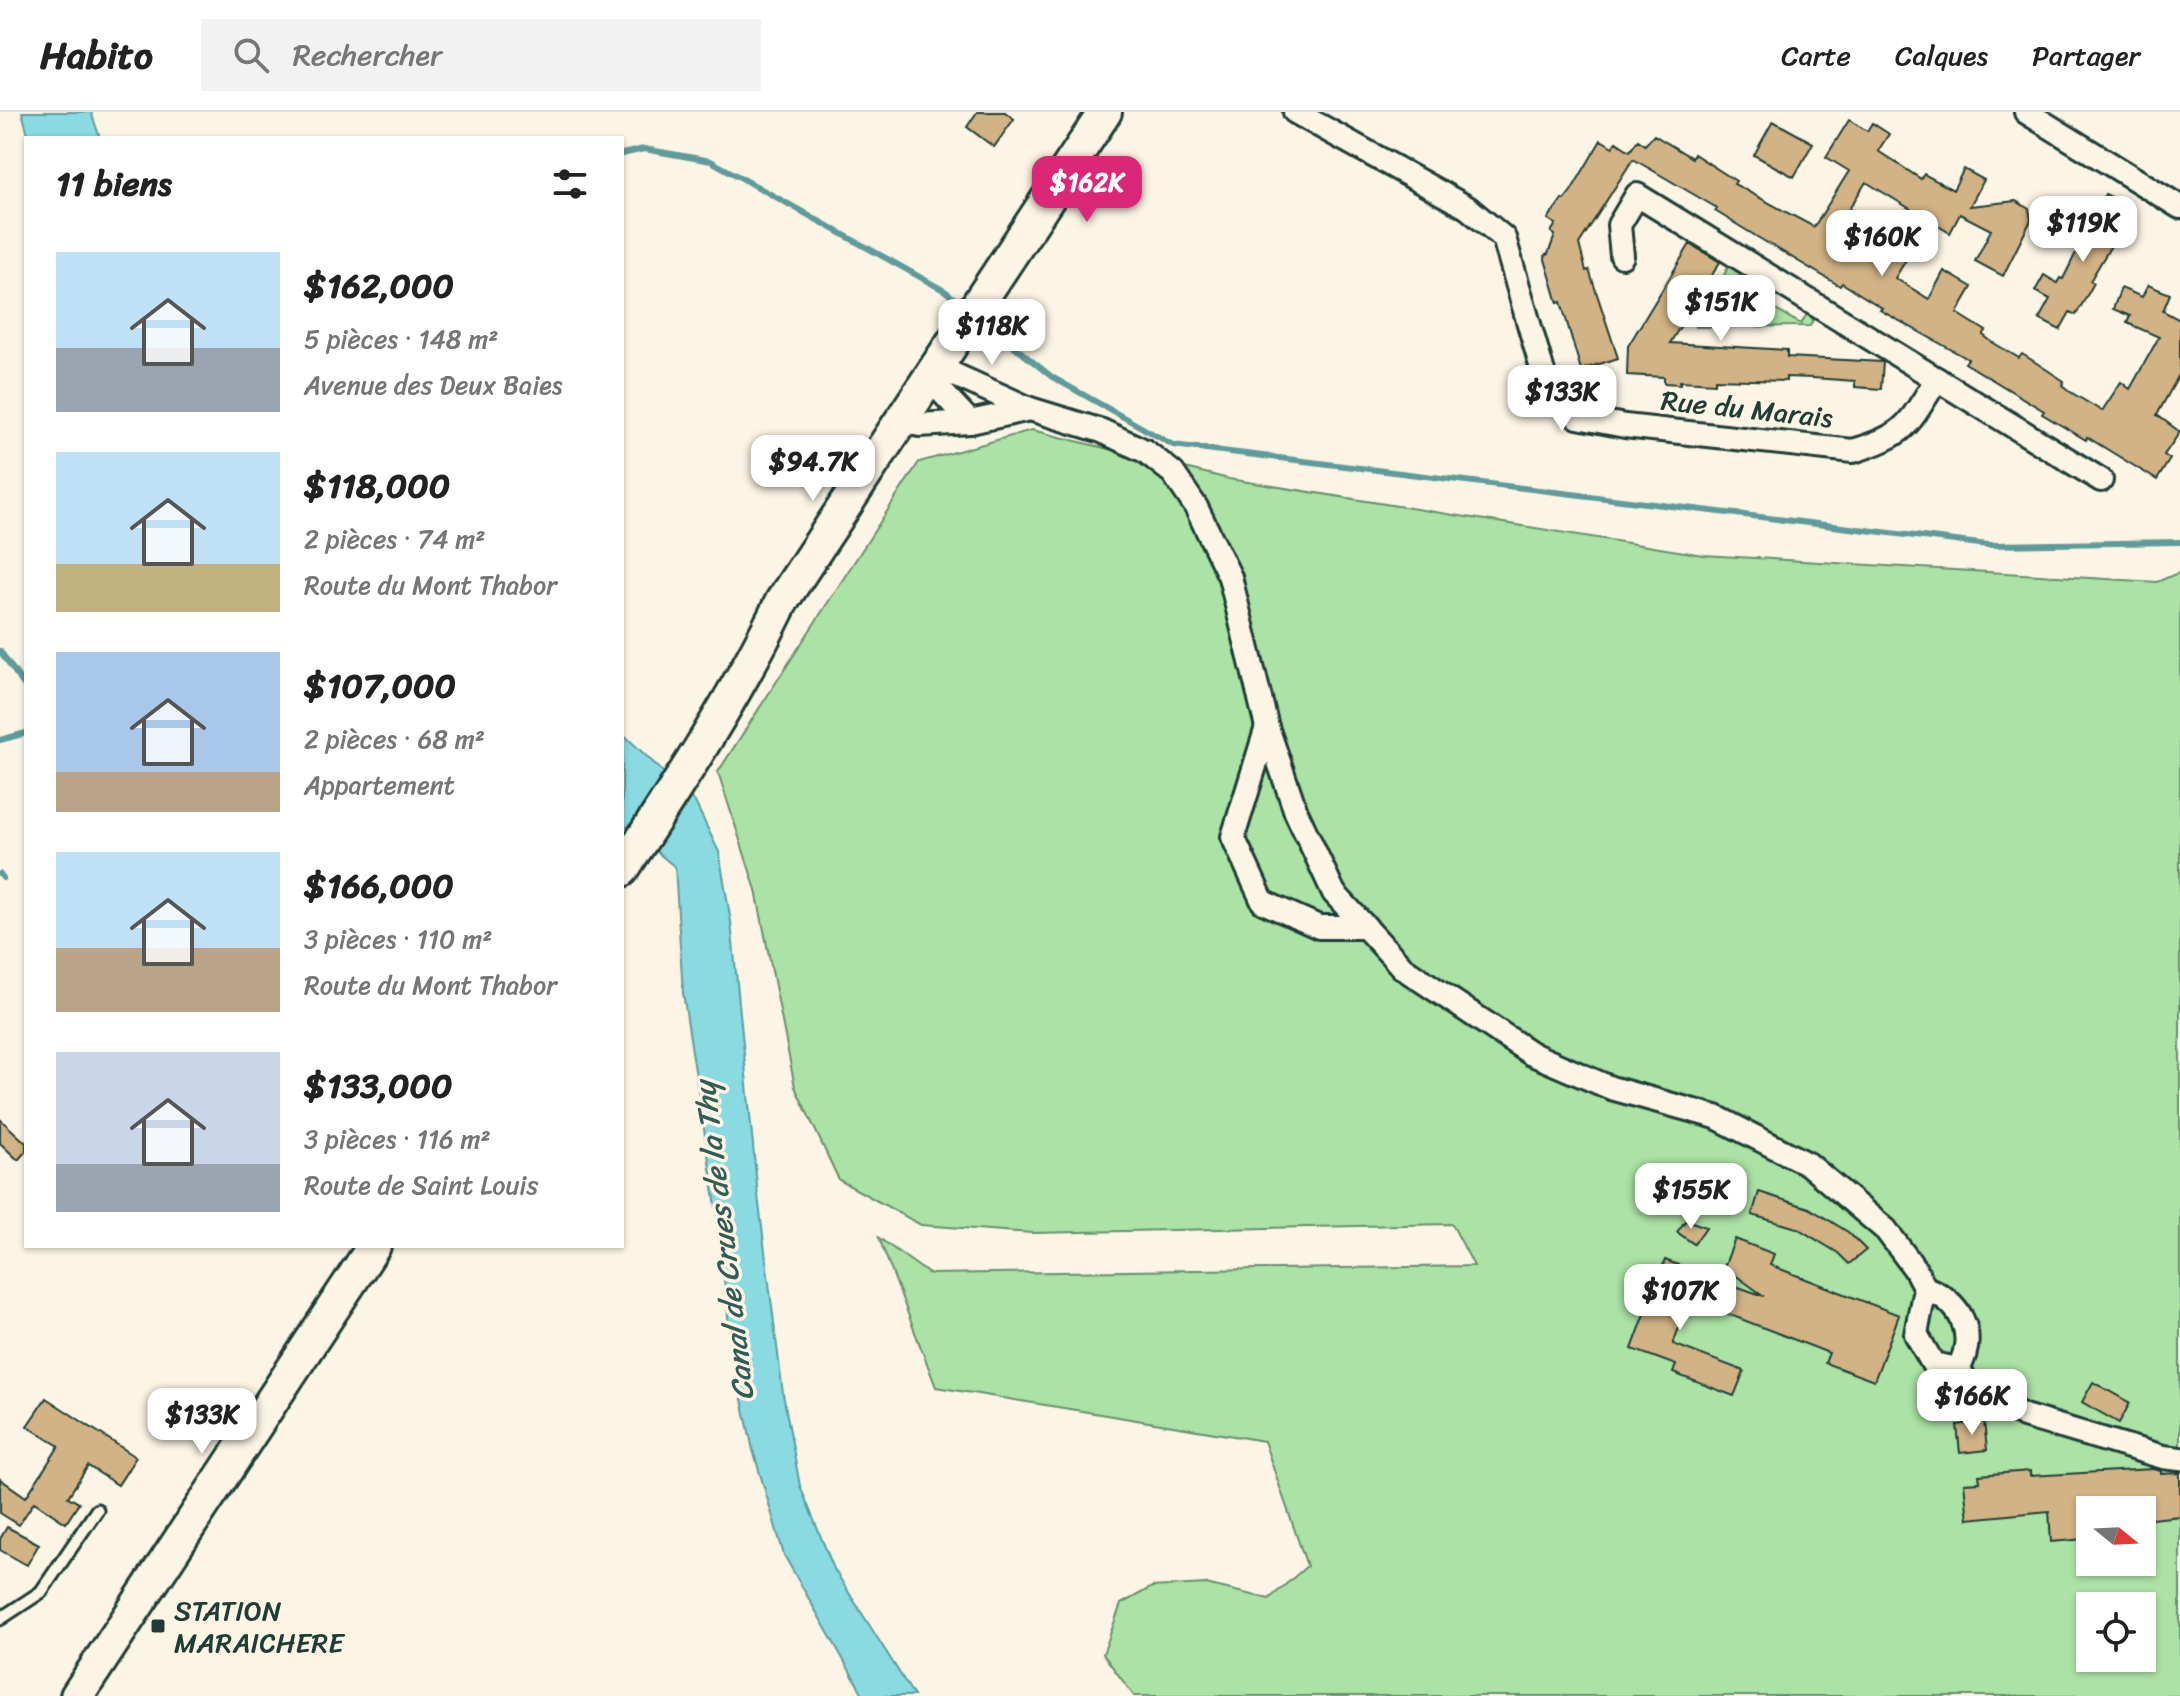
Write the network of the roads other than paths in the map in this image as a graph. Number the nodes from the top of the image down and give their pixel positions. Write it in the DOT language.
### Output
graph roads {
  1 [pos="1105,112"];
  2 [pos="1127,112"];
  3 [pos="1295,112"];
  4 [pos="2026,112"];
  5 [pos="2180,207"];
  6 [pos="1622,256"];
  7 [pos="991,299"];
  8 [pos="950,364"];
  9 [pos="1937,379"];
  10 [pos="1030,409"];
  11 [pos="970,422"];
  12 [pos="919,425"];
  13 [pos="2101,480"];
  14 [pos="748,671"];
  15 [pos="1267,727"];
  16 [pos="629,860"];
  17 [pos="1366,927"];
  18 [pos="373,1248"];
  19 [pos="1925,1288"];
  20 [pos="1958,1369"];
  21 [pos="2180,1459"];
  22 [pos="97,1510"];
  23 [pos="0,1619"];
  24 [pos="77,1696"];
  1 -- 7 [label="main road"];
  2 -- 7 [label="main road"];
  3 -- 9 [label="street, Rue du Marais"];
  4 -- 5 [label="street"];
  6 -- 9 [label="street"];
  7 -- 8 [label="main road"];
  8 -- 10 [label="street"];
  8 -- 11 [label="street"];
  8 -- 12 [label="main road"];
  8 -- 14 [label="main road"];
  9 -- 13 [label="street"];
  10 -- 11 [label="street"];
  10 -- 15 [label="street"];
  11 -- 12 [label="street"];
  12 -- 14 [label="main road"];
  14 -- 16 [label="main road"];
  15 -- 17 [label="street"];
  15 -- 17 [label="street"];
  17 -- 19 [label="street"];
  18 -- 24 [label="main road"];
  19 -- 20 [label="street"];
  19 -- 20 [label="street"];
  20 -- 21 [label="street"];
  22 -- 23 [label="lane"];
}
